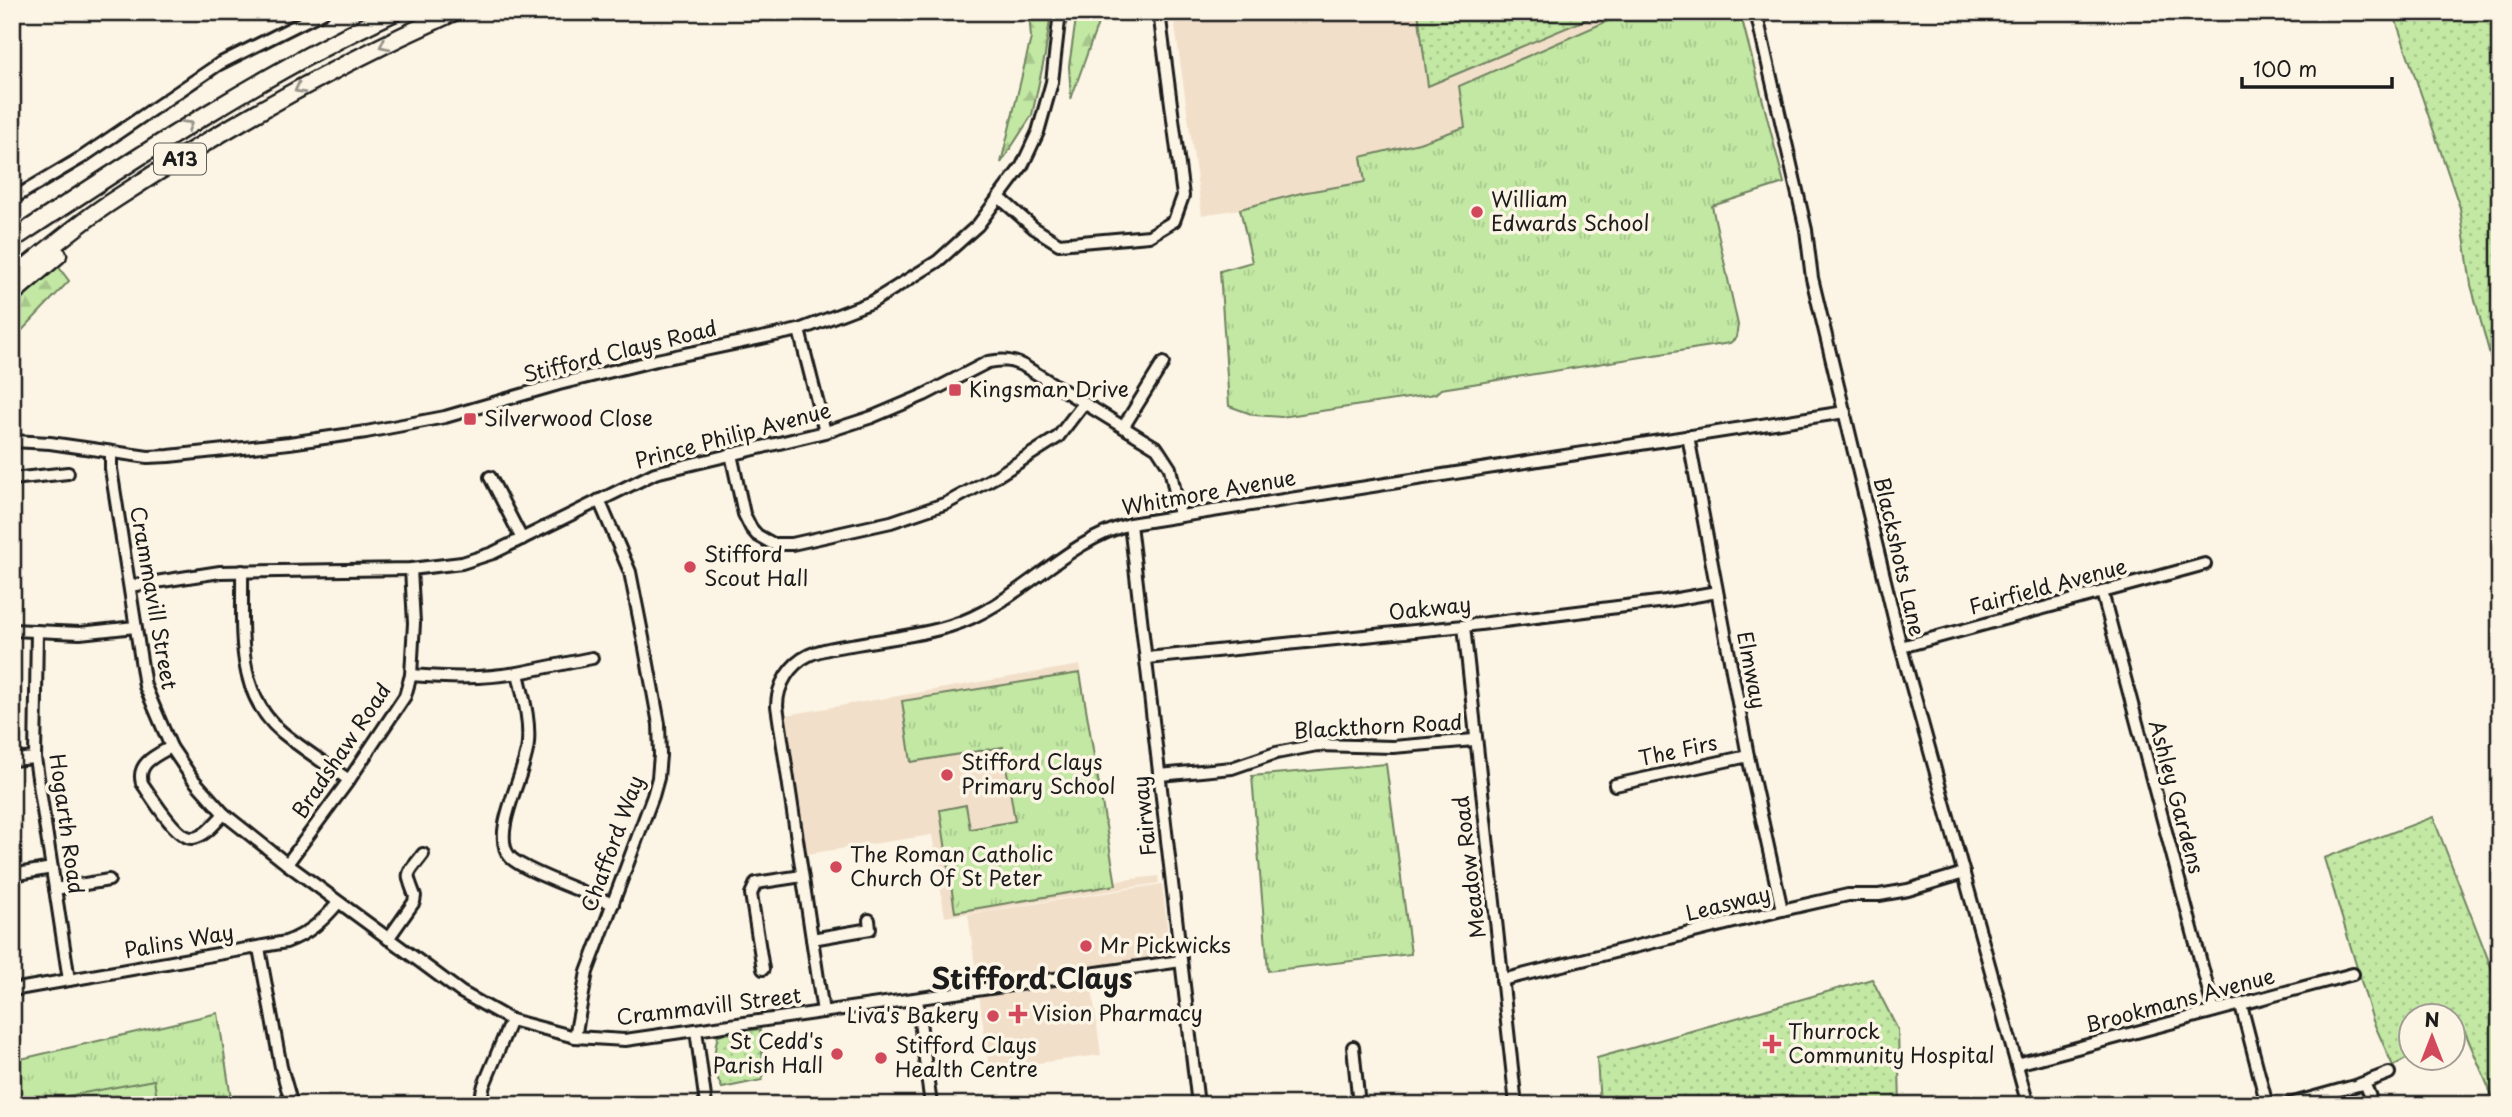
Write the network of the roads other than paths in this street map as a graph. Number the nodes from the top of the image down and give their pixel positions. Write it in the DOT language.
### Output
graph roads {
  1 [pos="323,12"];
  2 [pos="395,12"];
  3 [pos="454,12"];
  4 [pos="1060,12"];
  5 [pos="1159,12"];
  6 [pos="1756,12"];
  7 [pos="110,175"];
  8 [pos="1000,198"];
  9 [pos="12,199"];
  10 [pos="112,201"];
  11 [pos="12,240"];
  12 [pos="12,248"];
  13 [pos="12,278"];
  14 [pos="12,294"];
  15 [pos="799,330"];
  16 [pos="1163,363"];
  17 [pos="1084,403"];
  18 [pos="1845,412"];
  19 [pos="1124,426"];
  20 [pos="825,432"];
  21 [pos="1688,436"];
  22 [pos="12,441"];
  23 [pos="111,453"];
  24 [pos="730,454"];
  25 [pos="68,473"];
  26 [pos="490,477"];
  27 [pos="12,479"];
  28 [pos="598,500"];
  29 [pos="1180,516"];
  30 [pos="1130,524"];
  31 [pos="522,539"];
  32 [pos="2205,564"];
  33 [pos="411,569"];
  34 [pos="242,571"];
  35 [pos="130,586"];
  36 [pos="1717,592"];
  37 [pos="2102,592"];
  38 [pos="1464,625"];
  39 [pos="135,627"];
  40 [pos="12,630"];
  41 [pos="37,631"];
  42 [pos="1901,647"];
  43 [pos="592,658"];
  44 [pos="1147,658"];
  45 [pos="518,673"];
  46 [pos="411,675"];
  47 [pos="1474,740"];
  48 [pos="171,747"];
  49 [pos="1748,756"];
  50 [pos="35,758"];
  51 [pos="12,760"];
  52 [pos="1160,775"];
  53 [pos="349,780"];
  54 [pos="1615,785"];
  55 [pos="224,814"];
  56 [pos="423,854"];
  57 [pos="287,864"];
  58 [pos="52,868"];
  59 [pos="1964,873"];
  60 [pos="12,875"];
  61 [pos="802,876"];
  62 [pos="110,880"];
  63 [pos="55,889"];
  64 [pos="338,903"];
  65 [pos="613,904"];
  66 [pos="1782,910"];
  67 [pos="869,920"];
  68 [pos="387,939"];
  69 [pos="812,939"];
  70 [pos="259,948"];
  71 [pos="1181,961"];
  72 [pos="763,969"];
  73 [pos="2353,974"];
  74 [pos="69,980"];
  75 [pos="1502,980"];
  76 [pos="12,990"];
  77 [pos="917,999"];
  78 [pos="2241,1005"];
  79 [pos="2214,1011"];
  80 [pos="823,1012"];
  81 [pos="511,1020"];
  82 [pos="696,1030"];
  83 [pos="575,1037"];
  84 [pos="1353,1047"];
  85 [pos="2017,1064"];
  86 [pos="2389,1073"];
  87 [pos="2364,1083"];
  88 [pos="2370,1097"];
  89 [pos="292,1105"];
  90 [pos="479,1105"];
  91 [pos="706,1105"];
  92 [pos="931,1105"];
  93 [pos="1198,1105"];
  94 [pos="1359,1105"];
  95 [pos="1516,1105"];
  96 [pos="2028,1105"];
  97 [pos="2267,1105"];
  98 [pos="2286,1105"];
  1 -- 9 [label="street"];
  7 -- 2 [label="highway, A13, one-way"];
  3 -- 10 [label="highway, A13, one-way"];
  4 -- 8 [label="street, Stifford Clays Road"];
  5 -- 8 [label="street"];
  6 -- 18 [label="street, Blackshots Lane"];
  7 -- 11 [label="highway, A13"];
  7 -- 12 [label="highway, A13"];
  8 -- 15 [label="street, Stifford Clays Road"];
  10 -- 13 [label="highway, A13"];
  10 -- 14 [label="highway, A13"];
  15 -- 20 [label="street"];
  15 -- 23 [label="street, Stifford Clays Road"];
  16 -- 19 [label="street"];
  17 -- 19 [label="street, Prince Philip Avenue"];
  17 -- 20 [label="street, Prince Philip Avenue"];
  17 -- 24 [label="street"];
  18 -- 21 [label="street, Whitmore Avenue"];
  18 -- 42 [label="street, Blackshots Lane"];
  19 -- 29 [label="street, Prince Philip Avenue"];
  20 -- 24 [label="street, Prince Philip Avenue"];
  21 -- 29 [label="street, Whitmore Avenue"];
  21 -- 36 [label="street, Elmway"];
  22 -- 23 [label="street, Stifford Clays Road"];
  23 -- 35 [label="street, Crammavill Street"];
  24 -- 28 [label="street, Prince Philip Avenue"];
  25 -- 27 [label="street"];
  26 -- 31 [label="street"];
  28 -- 31 [label="street, Prince Philip Avenue"];
  28 -- 65 [label="street, Chafford Way"];
  29 -- 30 [label="street, Whitmore Avenue"];
  30 -- 44 [label="street, Fairway"];
  30 -- 61 [label="street, Whitmore Avenue"];
  31 -- 33 [label="street, Prince Philip Avenue"];
  32 -- 37 [label="street, Fairfield Avenue"];
  33 -- 34 [label="street, Prince Philip Avenue"];
  33 -- 46 [label="street, Bradshaw Road"];
  34 -- 35 [label="street, Prince Philip Avenue"];
  34 -- 53 [label="street"];
  35 -- 39 [label="street, Crammavill Street"];
  36 -- 38 [label="street, Oakway"];
  36 -- 49 [label="street, Elmway"];
  37 -- 42 [label="street, Fairfield Avenue"];
  37 -- 79 [label="street, Ashley Gardens"];
  38 -- 44 [label="street, Oakway"];
  38 -- 47 [label="street, Meadow Road"];
  39 -- 41 [label="street"];
  39 -- 48 [label="street, Crammavill Street"];
  40 -- 41 [label="street"];
  41 -- 50 [label="street, Hogarth Road"];
  42 -- 59 [label="street, Blackshots Lane"];
  43 -- 45 [label="street"];
  44 -- 52 [label="street, Fairway"];
  45 -- 46 [label="street"];
  45 -- 65 [label="street"];
  46 -- 53 [label="street, Bradshaw Road"];
  47 -- 52 [label="street, Blackthorn Road"];
  47 -- 75 [label="street, Meadow Road"];
  48 -- 55 [label="street, Crammavill Street"];
  48 -- 55 [label="street"];
  49 -- 54 [label="street, The Firs"];
  49 -- 66 [label="street, Elmway"];
  50 -- 51 [label="street"];
  50 -- 58 [label="street, Hogarth Road"];
  52 -- 71 [label="street, Fairway"];
  53 -- 57 [label="street, Bradshaw Road"];
  55 -- 57 [label="street, Crammavill Street"];
  56 -- 68 [label="street"];
  57 -- 64 [label="street, Crammavill Street"];
  58 -- 60 [label="street"];
  58 -- 63 [label="street, Hogarth Road"];
  59 -- 66 [label="street, Leasway"];
  59 -- 85 [label="street, Blackshots Lane"];
  61 -- 69 [label="street, Whitmore Avenue"];
  61 -- 72 [label="street"];
  62 -- 63 [label="street"];
  63 -- 74 [label="street, Hogarth Road"];
  64 -- 68 [label="street, Crammavill Street"];
  64 -- 70 [label="street, Palins Way"];
  65 -- 83 [label="street, Chafford Way"];
  66 -- 75 [label="street, Leasway"];
  67 -- 69 [label="street"];
  68 -- 81 [label="street, Crammavill Street"];
  69 -- 80 [label="street, Whitmore Avenue"];
  70 -- 74 [label="street, Palins Way"];
  70 -- 89 [label="street"];
  71 -- 77 [label="street, Crammavill Street"];
  71 -- 93 [label="street, Fairway"];
  73 -- 78 [label="street, Brookmans Avenue"];
  74 -- 76 [label="street, Palins Way"];
  75 -- 95 [label="street, Meadow Road"];
  77 -- 80 [label="street, Crammavill Street"];
  77 -- 92 [label="street"];
  78 -- 79 [label="street, Brookmans Avenue"];
  78 -- 97 [label="street"];
  79 -- 85 [label="street, Brookmans Avenue"];
  80 -- 82 [label="street, Crammavill Street"];
  81 -- 83 [label="street, Crammavill Street"];
  81 -- 90 [label="street"];
  82 -- 83 [label="street, Crammavill Street"];
  82 -- 91 [label="street"];
  84 -- 94 [label="street"];
  85 -- 96 [label="street, Blackshots Lane"];
  86 -- 87 [label="street"];
  87 -- 88 [label="street"];
  87 -- 98 [label="street"];
}
